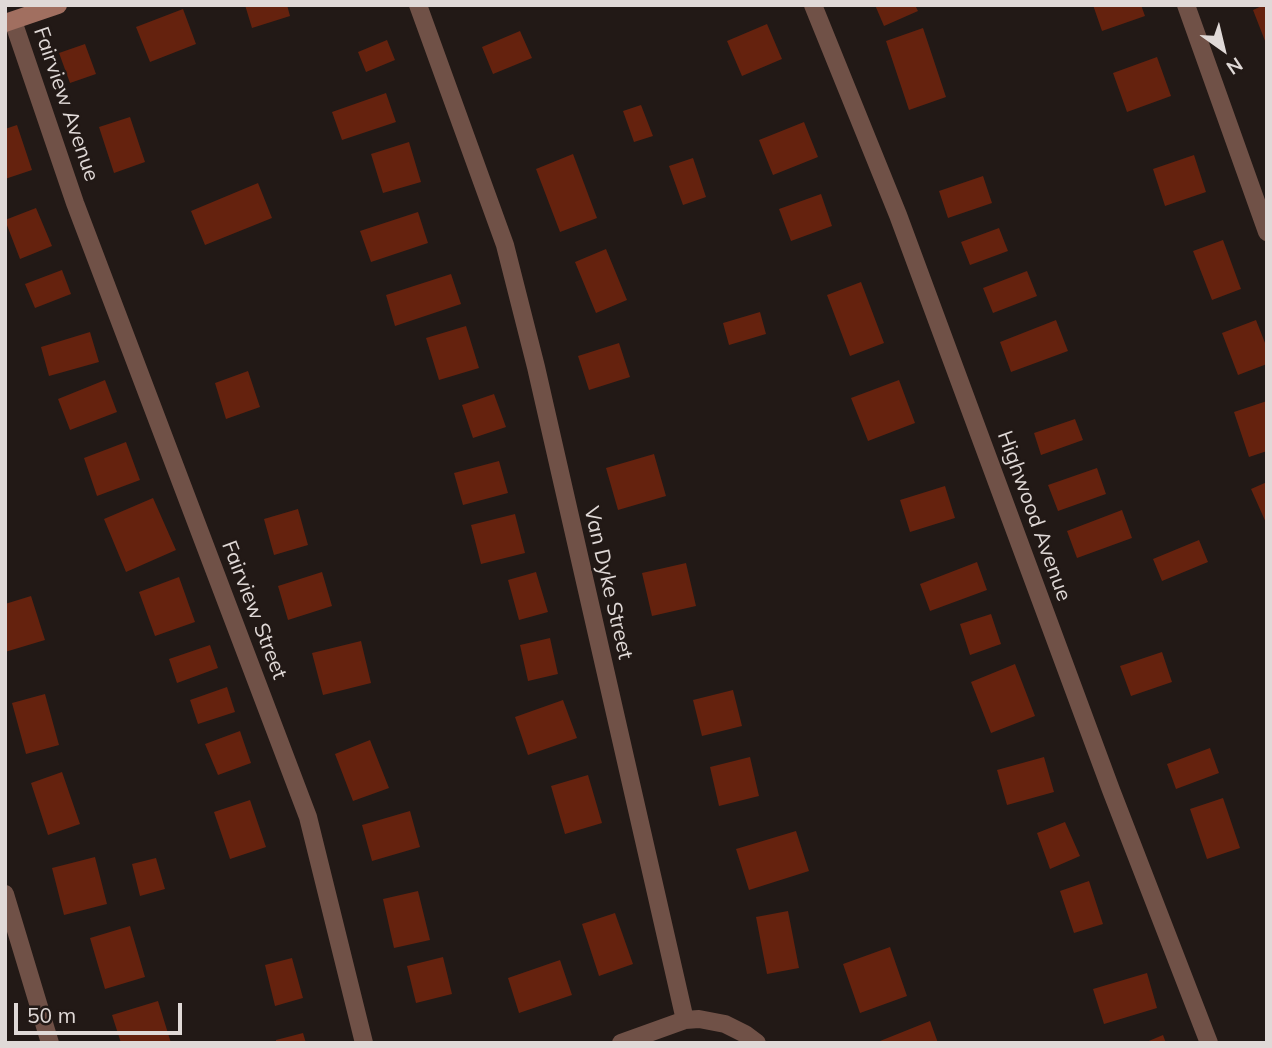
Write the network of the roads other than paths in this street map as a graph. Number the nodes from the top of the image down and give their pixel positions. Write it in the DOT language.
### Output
graph roads {
  1 [pos="58,5"];
  2 [pos="418,5"];
  3 [pos="813,5"];
  4 [pos="1186,5"];
  5 [pos="9,22"];
  6 [pos="75,203"];
  7 [pos="1267,232"];
  8 [pos="5,894"];
  9 [pos="685,1020"];
  10 [pos="50,1043"];
  11 [pos="364,1043"];
  12 [pos="621,1043"];
  13 [pos="757,1043"];
  14 [pos="1209,1043"];
  1 -- 5 [label="street"];
  2 -- 9 [label="street, Van Dyke Street"];
  3 -- 14 [label="street, Highwood Avenue"];
  4 -- 7 [label="street"];
  5 -- 6 [label="street, Fairview Avenue"];
  6 -- 11 [label="street, Fairview Street"];
  8 -- 10 [label="street"];
  9 -- 12 [label="street"];
  9 -- 13 [label="street"];
}
